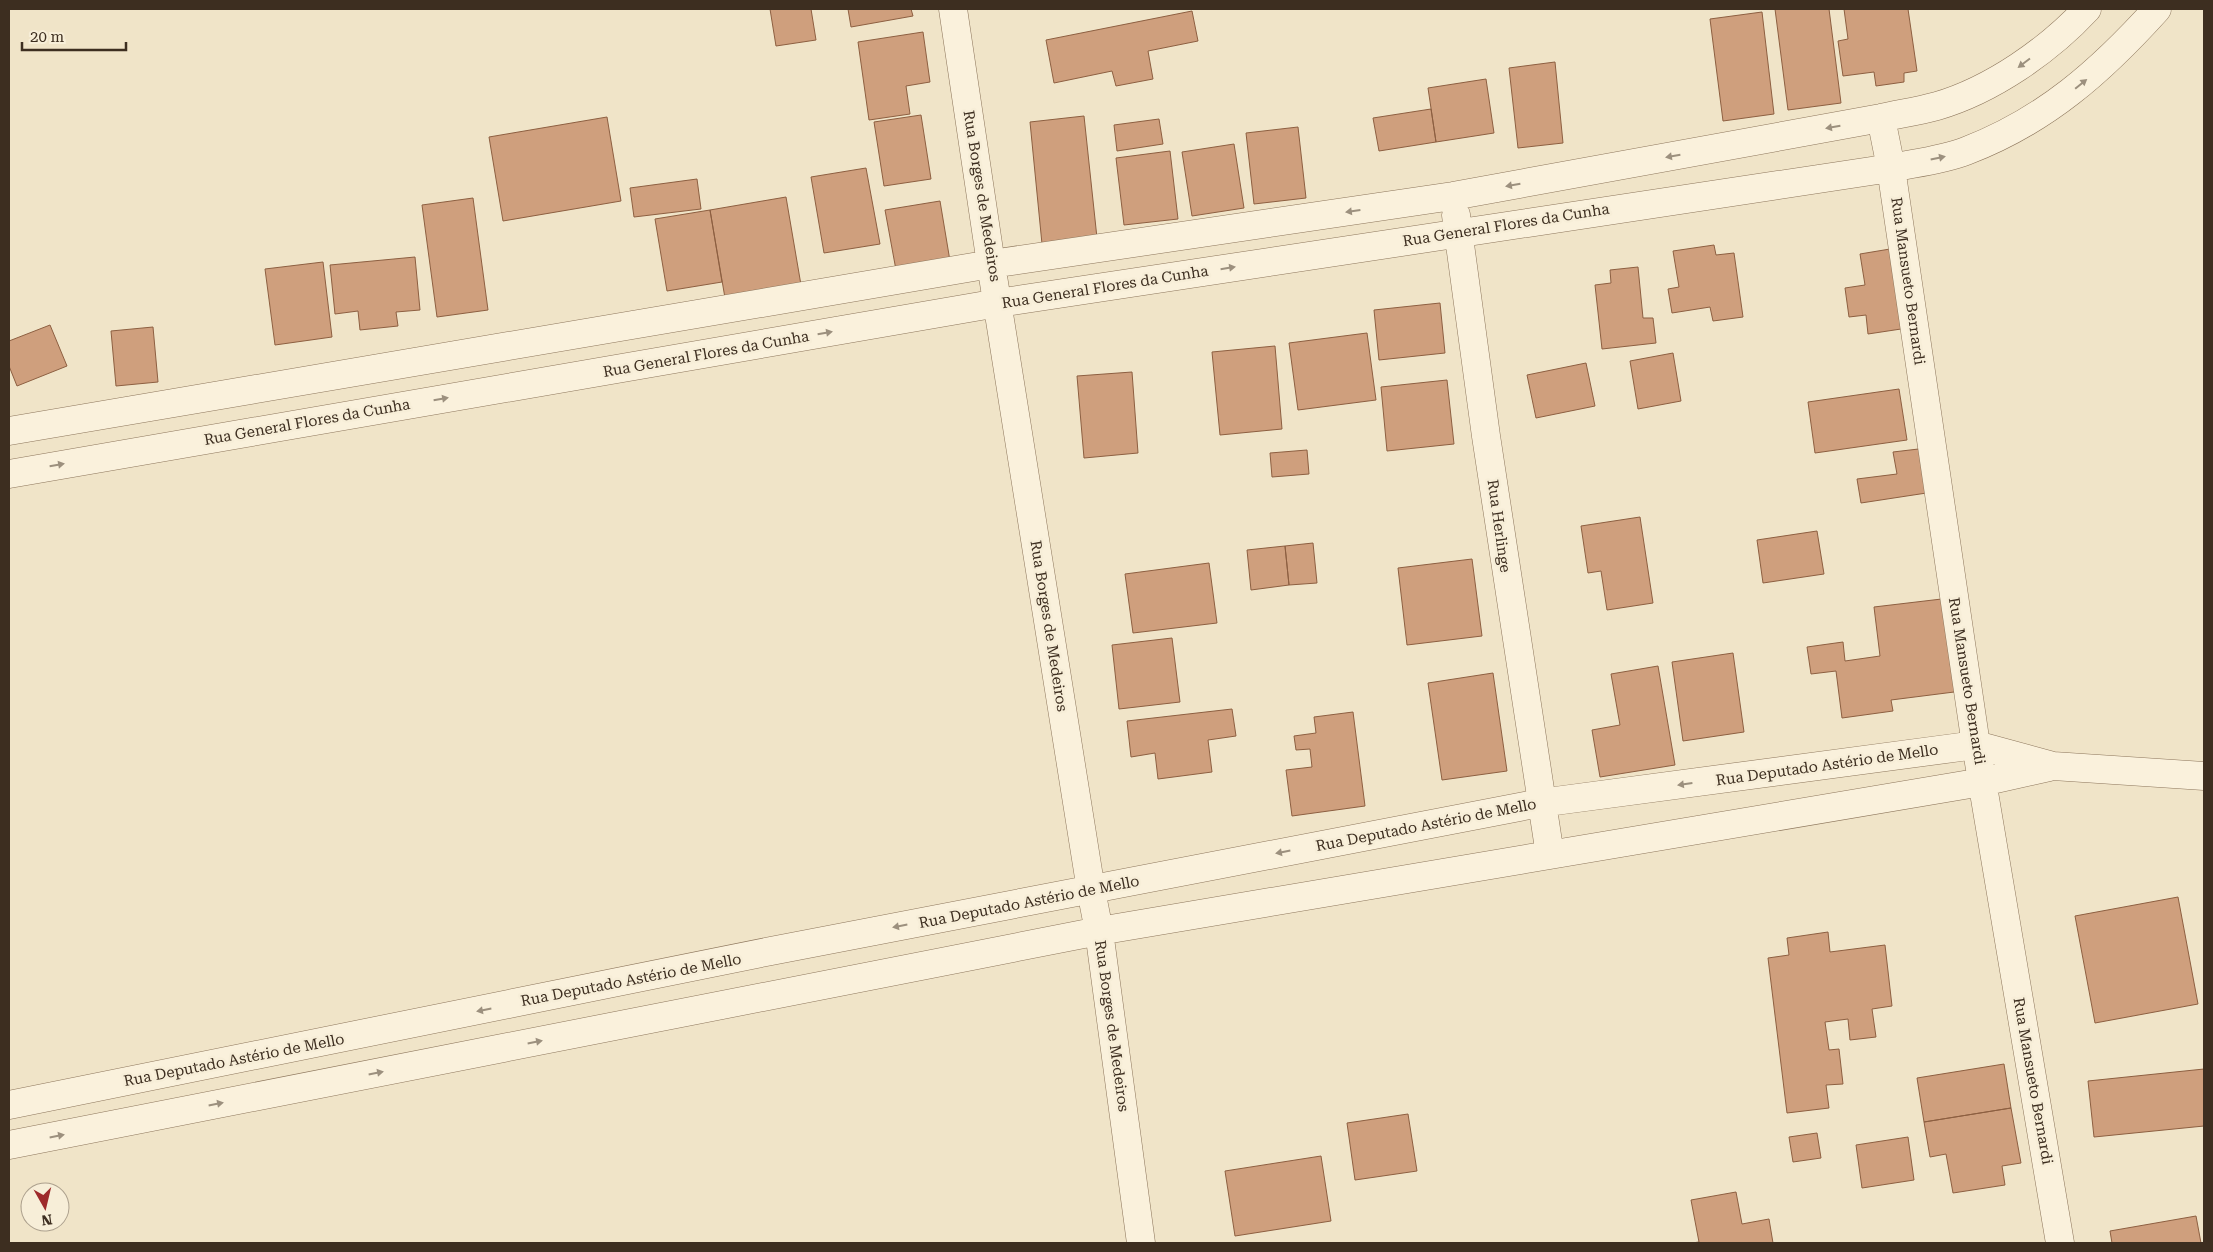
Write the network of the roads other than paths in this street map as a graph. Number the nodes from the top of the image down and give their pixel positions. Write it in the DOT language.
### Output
graph roads {
  1 [pos="954,9"];
  2 [pos="2087,9"];
  3 [pos="2157,9"];
  4 [pos="1881,118"];
  5 [pos="1891,168"];
  6 [pos="1453,196"];
  7 [pos="1458,232"];
  8 [pos="991,264"];
  9 [pos="998,303"];
  10 [pos="127,411"];
  11 [pos="9,431"];
  12 [pos="136,452"];
  13 [pos="9,474"];
  14 [pos="1976,745"];
  15 [pos="2053,766"];
  16 [pos="2204,776"];
  17 [pos="1982,782"];
  18 [pos="1540,803"];
  19 [pos="1550,855"];
  20 [pos="1091,890"];
  21 [pos="1099,931"];
  22 [pos="435,1020"];
  23 [pos="447,1059"];
  24 [pos="9,1105"];
  25 [pos="9,1145"];
  26 [pos="1141,1243"];
  27 [pos="2060,1243"];
  1 -- 8 [label="street, Rua Borges de Medeiros"];
  2 -- 4 [label="street, one-way"];
  5 -- 3 [label="street, Rua General Flores da Cunha, one-way"];
  4 -- 5 [label="street, Rua Mansueto Bernardi"];
  4 -- 6 [label="street, one-way"];
  5 -- 7 [label="street, Rua General Flores da Cunha"];
  5 -- 14 [label="street, Rua Mansueto Bernardi"];
  6 -- 7 [label="street, Rua Herlinge"];
  6 -- 8 [label="street, one-way"];
  9 -- 7 [label="street, Rua General Flores da Cunha, one-way"];
  7 -- 18 [label="street, Rua Herlinge"];
  8 -- 9 [label="street, Rua Borges de Medeiros"];
  8 -- 10 [label="street"];
  12 -- 9 [label="street, Rua General Flores da Cunha, one-way"];
  9 -- 20 [label="street, Rua Borges de Medeiros"];
  10 -- 11 [label="street"];
  10 -- 12 [label="street"];
  13 -- 12 [label="street, Rua General Flores da Cunha, one-way"];
  14 -- 15 [label="street, Rua Deputado Astério de Mello"];
  14 -- 17 [label="street, Rua Mansueto Bernardi"];
  14 -- 18 [label="street, Rua Deputado Astério de Mello, one-way"];
  15 -- 16 [label="street, Rua Deputado Astério de Mello"];
  15 -- 17 [label="street, Rua Deputado Astério de Mello"];
  17 -- 19 [label="street, Rua Deputado Astério de Mello"];
  17 -- 27 [label="street, Rua Mansueto Bernardi"];
  18 -- 19 [label="street, Rua Herlinge"];
  18 -- 20 [label="street, Rua Deputado Astério de Mello, one-way"];
  19 -- 21 [label="street, Rua Deputado Astério de Mello"];
  20 -- 21 [label="street, Rua Borges de Medeiros"];
  20 -- 22 [label="street, Rua Deputado Astério de Mello, one-way"];
  23 -- 21 [label="street, Rua Deputado Astério de Mello, one-way"];
  21 -- 26 [label="street, Rua Borges de Medeiros"];
  22 -- 23 [label="street"];
  22 -- 24 [label="street, Rua Deputado Astério de Mello"];
  25 -- 23 [label="street, Rua Deputado Astério de Mello, one-way"];
}
